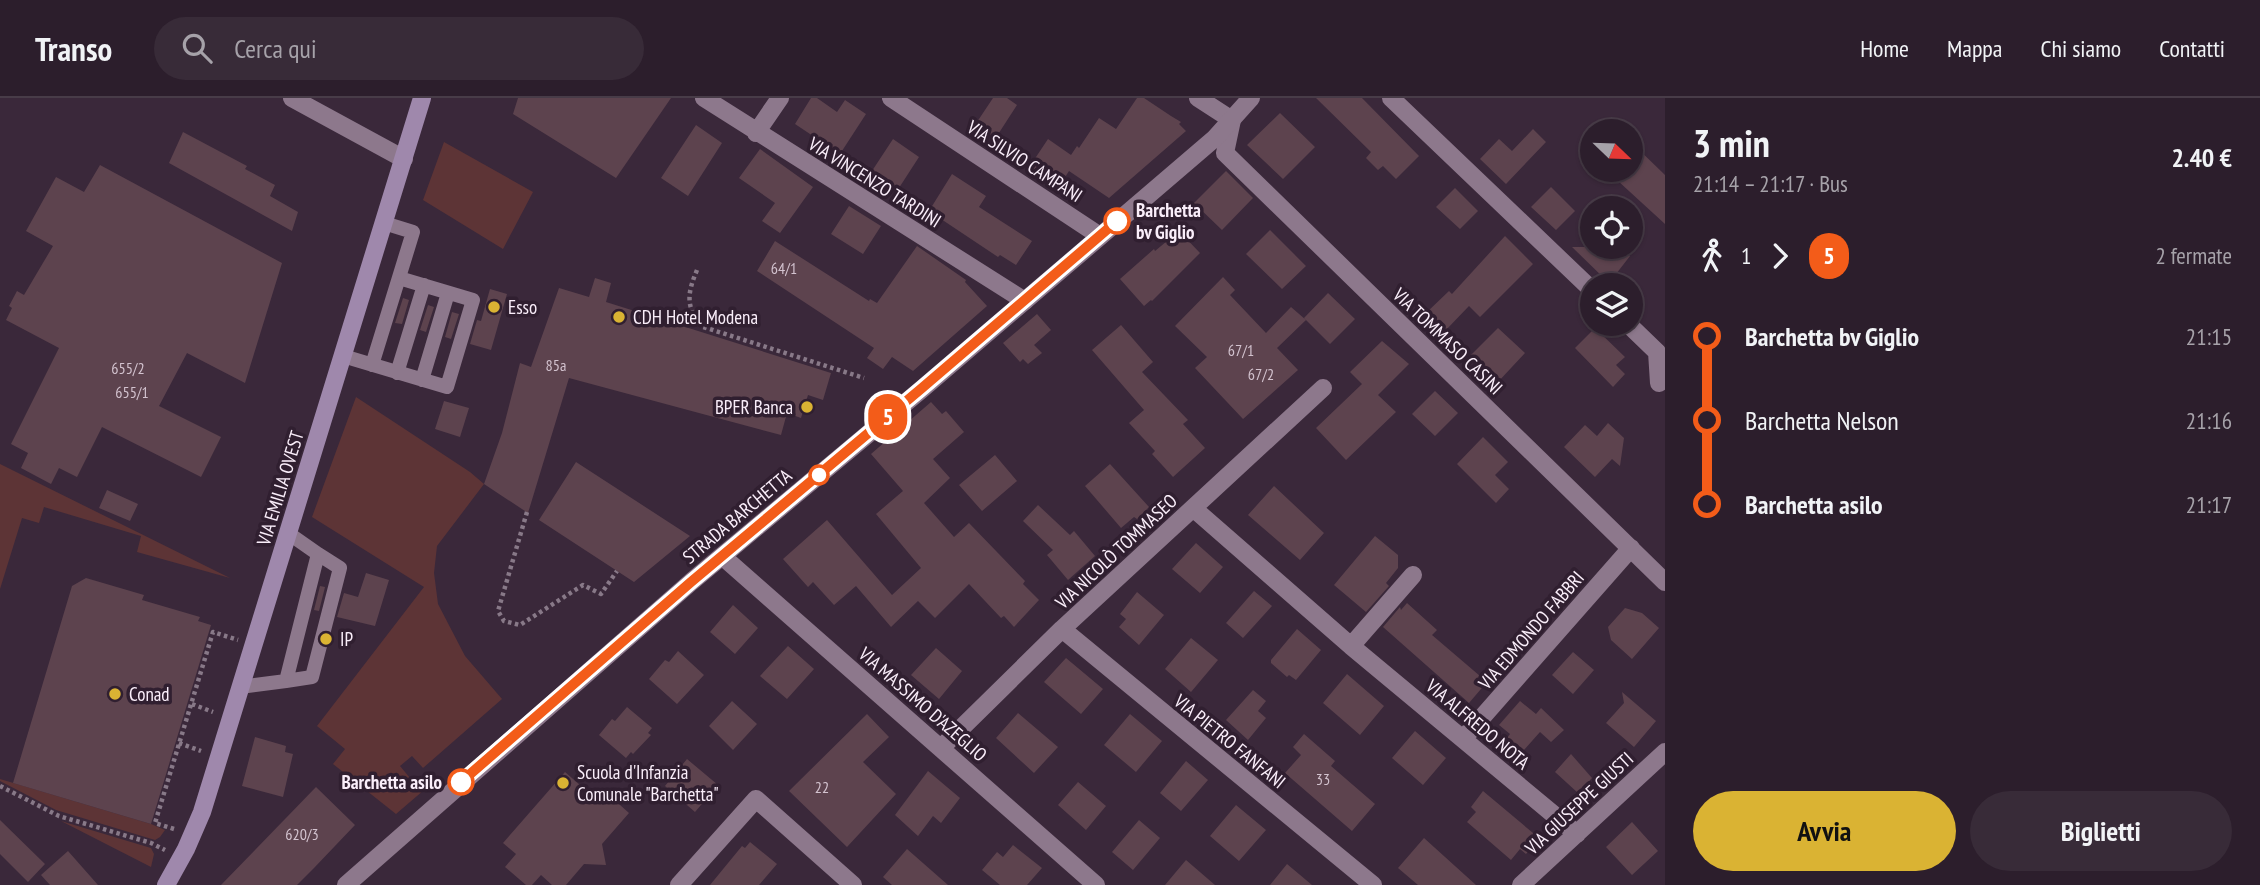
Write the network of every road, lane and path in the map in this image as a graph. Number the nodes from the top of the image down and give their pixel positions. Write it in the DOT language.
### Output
graph roads {
  1 [pos="292,98"];
  2 [pos="422,98"];
  3 [pos="704,98"];
  4 [pos="780,98"];
  5 [pos="891,98"];
  6 [pos="1198,98"];
  7 [pos="1251,98"];
  8 [pos="1391,98"];
  9 [pos="1232,120"];
  10 [pos="756,132"];
  11 [pos="404,159"];
  12 [pos="384,223"];
  13 [pos="1100,236"];
  14 [pos="697,270"];
  15 [pos="399,278"];
  16 [pos="1580,279"];
  17 [pos="424,285"];
  18 [pos="448,293"];
  19 [pos="1025,301"];
  20 [pos="1640,336"];
  21 [pos="343,356"];
  22 [pos="372,365"];
  23 [pos="397,373"];
  24 [pos="864,377"];
  25 [pos="422,380"];
  26 [pos="1659,383"];
  27 [pos="1324,388"];
  28 [pos="1193,509"];
  29 [pos="527,512"];
  30 [pos="288,533"];
  31 [pos="1631,548"];
  32 [pos="318,554"];
  33 [pos="722,556"];
  34 [pos="617,571"];
  35 [pos="1413,575"];
  36 [pos="1665,582"];
  37 [pos="1062,629"];
  38 [pos="213,632"];
  39 [pos="1351,646"];
  40 [pos="286,681"];
  41 [pos="240,687"];
  42 [pos="1463,739"];
  43 [pos="941,748"];
  44 [pos="1665,752"];
  45 [pos="0,786"];
  46 [pos="155,823"];
  47 [pos="1577,834"];
  48 [pos="181,858"];
  49 [pos="166,885"];
  50 [pos="346,885"];
  51 [pos="679,885"];
  52 [pos="853,885"];
  53 [pos="1096,885"];
  54 [pos="1373,885"];
  55 [pos="1521,885"];
  1 -- 11 [label="street"];
  2 -- 11 [label="main road, VIA EMILIA OVEST"];
  3 -- 10 [label="street, VIA VINCENZO TARDINI"];
  4 -- 10 [label="street"];
  5 -- 13 [label="street, VIA SILVIO CAMPANI"];
  6 -- 9 [label="street"];
  7 -- 9 [label="street, STRADA BARCHETTA"];
  8 -- 16 [label="street"];
  9 -- 13 [label="street, STRADA BARCHETTA"];
  9 -- 31 [label="street, VIA TOMMASO CASINI"];
  10 -- 19 [label="street, VIA VINCENZO TARDINI"];
  11 -- 12 [label="main road, VIA EMILIA OVEST"];
  12 -- 15 [label="lane"];
  12 -- 21 [label="main road, VIA EMILIA OVEST"];
  13 -- 19 [label="street, STRADA BARCHETTA"];
  14 -- 24 [label="path"];
  15 -- 17 [label="lane"];
  15 -- 22 [label="lane"];
  17 -- 18 [label="lane"];
  17 -- 23 [label="lane"];
  18 -- 25 [label="lane"];
  18 -- 25 [label="lane"];
  19 -- 33 [label="street, STRADA BARCHETTA"];
  20 -- 26 [label="street"];
  21 -- 22 [label="lane"];
  21 -- 30 [label="main road, VIA EMILIA OVEST"];
  22 -- 23 [label="lane"];
  23 -- 25 [label="lane"];
  27 -- 28 [label="street, VIA NICOLÒ TOMMASEO"];
  28 -- 37 [label="street, VIA NICOLÒ TOMMASEO"];
  28 -- 39 [label="street, VIA ALFREDO NOTA"];
  29 -- 34 [label="path"];
  30 -- 32 [label="lane"];
  30 -- 41 [label="main road, VIA EMILIA OVEST"];
  31 -- 36 [label="street, VIA TOMMASO CASINI"];
  31 -- 42 [label="street, VIA EDMONDO FABBRI"];
  32 -- 40 [label="lane"];
  32 -- 40 [label="lane"];
  33 -- 43 [label="street, VIA MASSIMO D'AZEGLIO"];
  33 -- 50 [label="street, STRADA BARCHETTA"];
  35 -- 39 [label="street"];
  37 -- 43 [label="street, VIA NICOLÒ TOMMASEO"];
  37 -- 54 [label="street, VIA PIETRO FANFANI"];
  38 -- 46 [label="path"];
  39 -- 42 [label="street, VIA ALFREDO NOTA"];
  40 -- 41 [label="lane"];
  41 -- 48 [label="main road, VIA EMILIA OVEST"];
  42 -- 47 [label="street, VIA ALFREDO NOTA"];
  43 -- 53 [label="street, VIA MASSIMO D'AZEGLIO"];
  44 -- 47 [label="street, VIA GIUSEPPE GIUSTI"];
  45 -- 48 [label="path"];
  47 -- 55 [label="street, VIA GIUSEPPE GIUSTI"];
  48 -- 49 [label="main road, VIA EMILIA OVEST"];
  51 -- 52 [label="street"];
}
